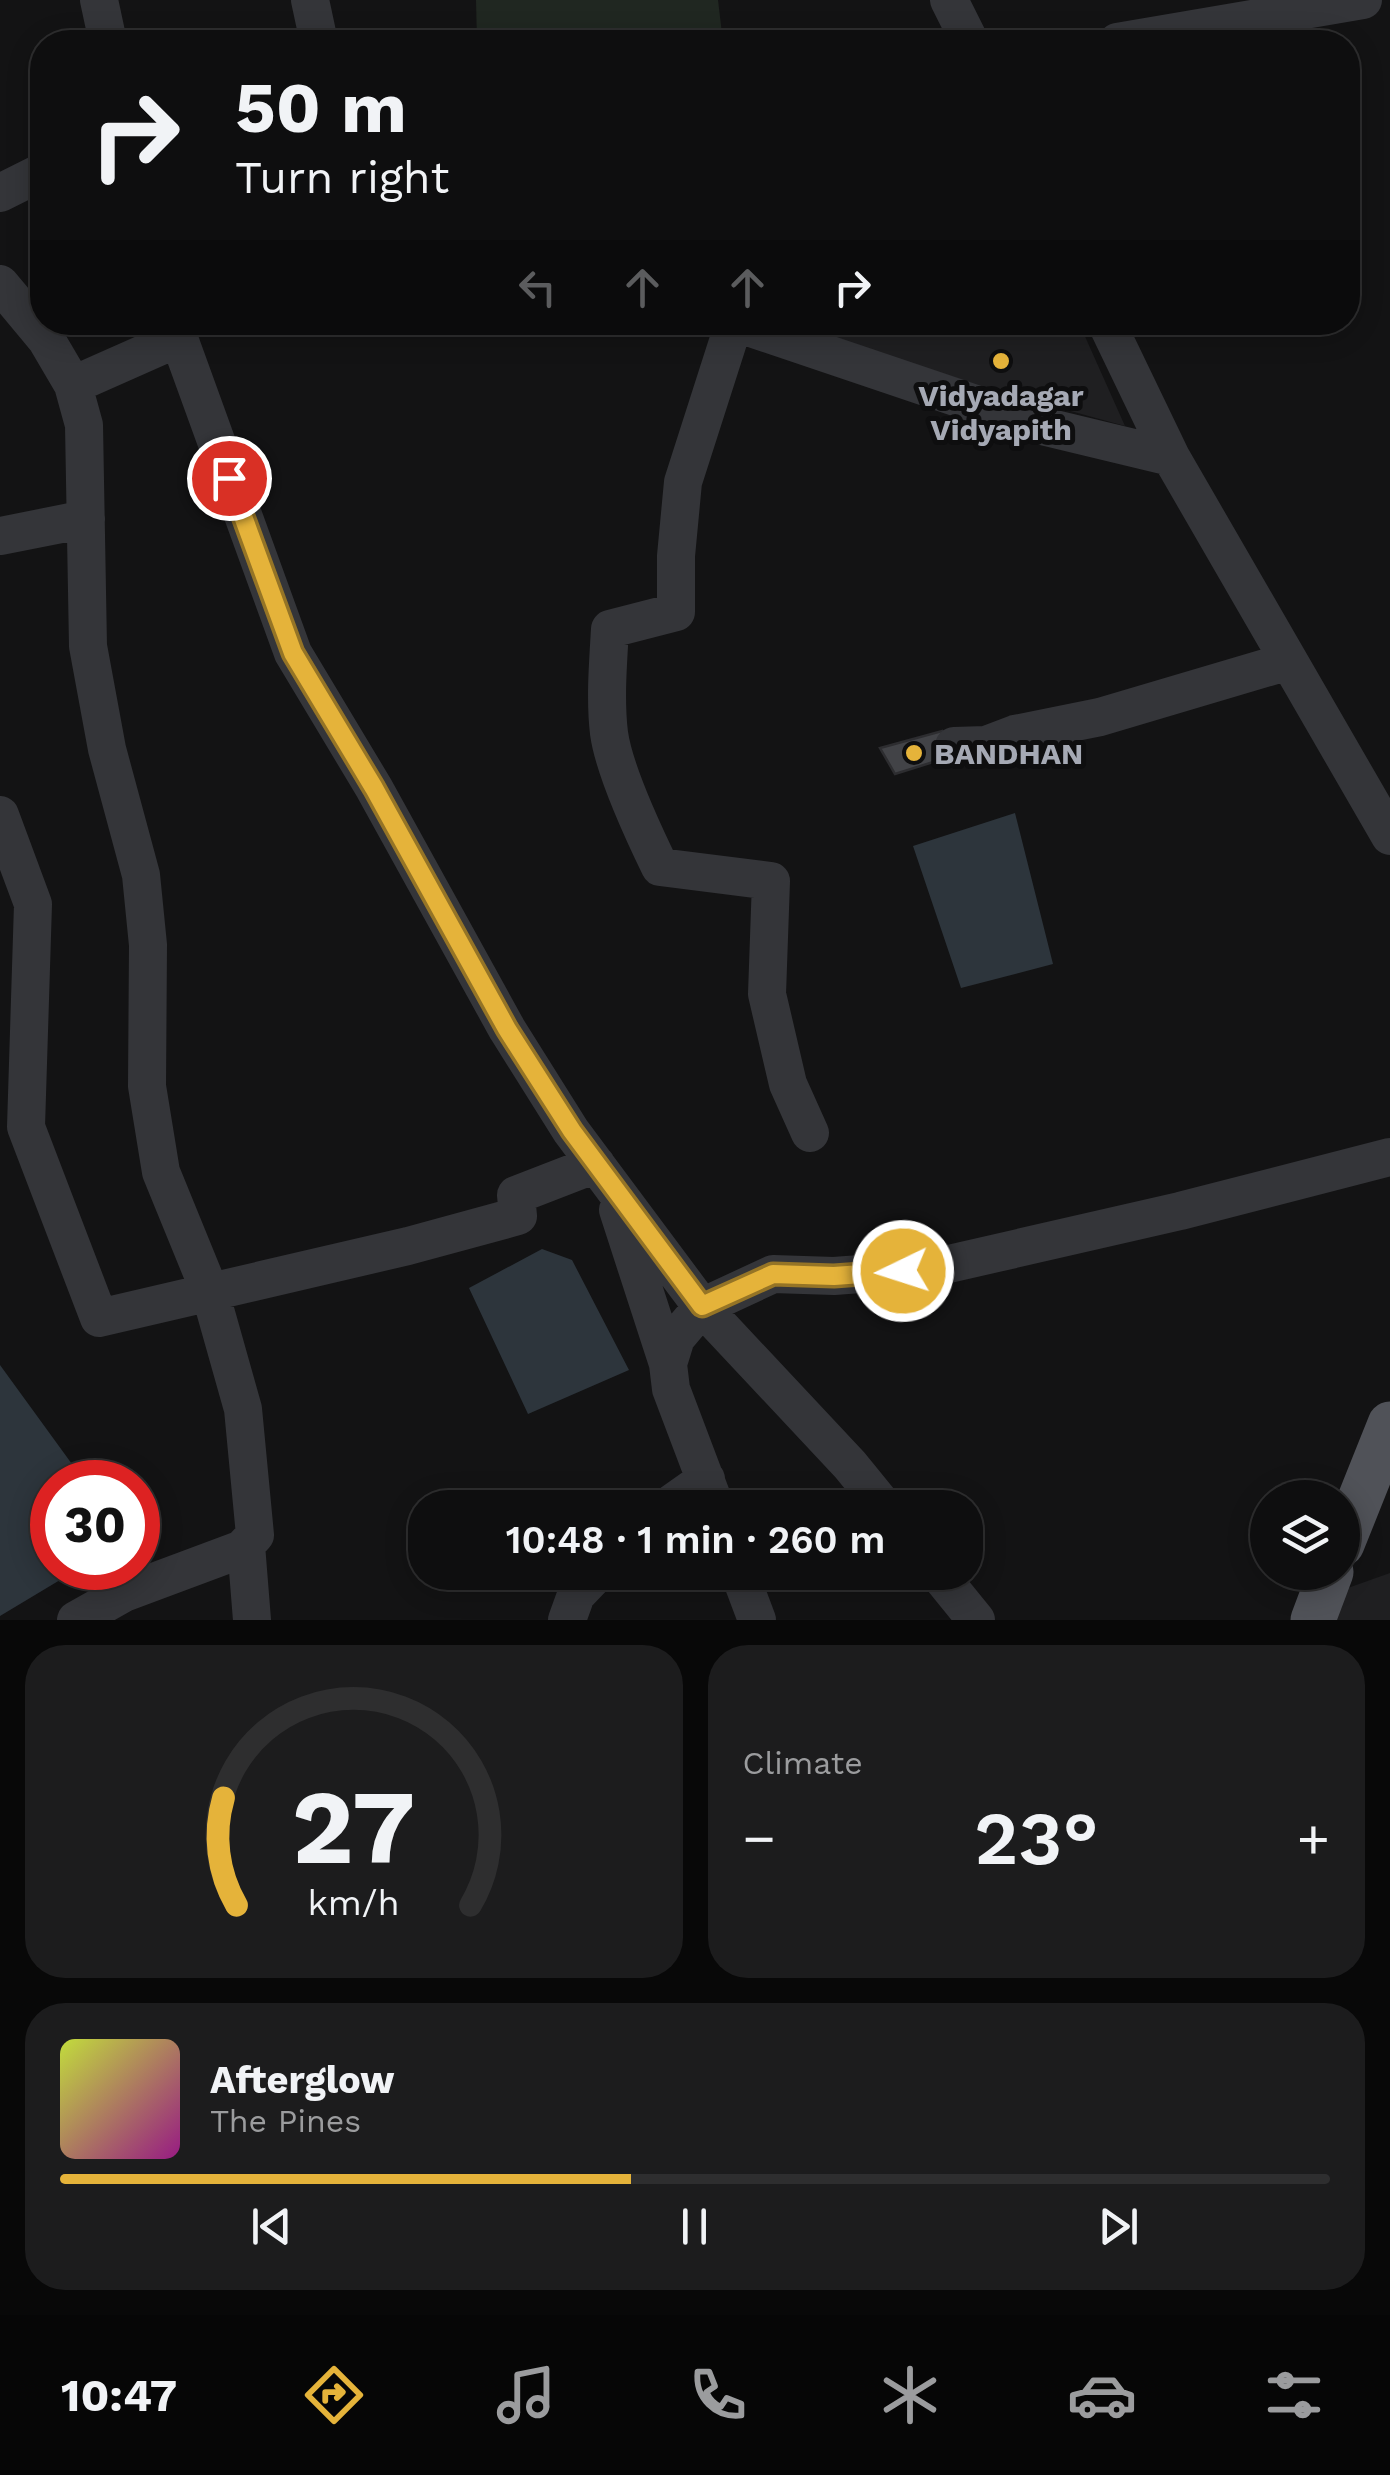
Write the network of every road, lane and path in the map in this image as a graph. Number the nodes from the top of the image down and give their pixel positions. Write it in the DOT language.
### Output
graph roads {
  1 [pos="99,0"];
  2 [pos="310,0"];
  3 [pos="1363,0"];
  4 [pos="105,30"];
  5 [pos="317,30"];
  6 [pos="1187,30"];
  7 [pos="30,178"];
  8 [pos="0,194"];
  9 [pos="0,284"];
  10 [pos="30,321"];
  11 [pos="42,335"];
  12 [pos="166,335"];
  13 [pos="178,335"];
  14 [pos="730,335"];
  15 [pos="770,335"];
  16 [pos="1112,335"];
  17 [pos="72,384"];
  18 [pos="1171,457"];
  19 [pos="86,519"];
  20 [pos="0,536"];
  21 [pos="1289,661"];
  22 [pos="954,746"];
  23 [pos="0,815"];
  24 [pos="1390,836"];
  25 [pos="810,1133"];
  26 [pos="13,1138"];
  27 [pos="1390,1157"];
  28 [pos="607,1179"];
  29 [pos="210,1292"];
  30 [pos="702,1306"];
  31 [pos="668,1364"];
  32 [pos="1390,1424"];
  33 [pos="709,1490"];
  34 [pos="870,1490"];
  35 [pos="1360,1499"];
  36 [pos="246,1545"];
  37 [pos="581,1590"];
  38 [pos="742,1590"];
  39 [pos="952,1590"];
  40 [pos="1325,1590"];
  41 [pos="747,1616"];
  42 [pos="76,1620"];
  43 [pos="252,1620"];
  44 [pos="567,1620"];
  45 [pos="976,1620"];
  46 [pos="1313,1620"];
  1 -- 4 [label="street"];
  2 -- 5 [label="street"];
  3 -- 6 [label="street"];
  7 -- 8 [label="street"];
  9 -- 10 [label="street"];
  11 -- 17 [label="street"];
  12 -- 17 [label="street"];
  13 -- 28 [label="street"];
  14 -- 25 [label="street"];
  15 -- 18 [label="street"];
  16 -- 18 [label="street"];
  17 -- 19 [label="street"];
  18 -- 21 [label="street"];
  19 -- 20 [label="street"];
  19 -- 29 [label="street"];
  21 -- 22 [label="street"];
  21 -- 24 [label="street"];
  23 -- 26 [label="street"];
  26 -- 29 [label="street"];
  27 -- 30 [label="street"];
  28 -- 29 [label="street"];
  28 -- 30 [label="street"];
  28 -- 31 [label="street"];
  29 -- 36 [label="street"];
  30 -- 31 [label="street"];
  30 -- 34 [label="street"];
  31 -- 33 [label="street"];
  32 -- 35 [label="main road"];
  36 -- 42 [label="street"];
  36 -- 43 [label="street"];
  37 -- 44 [label="street"];
  38 -- 41 [label="street"];
  39 -- 45 [label="street"];
  40 -- 46 [label="main road"];
}
